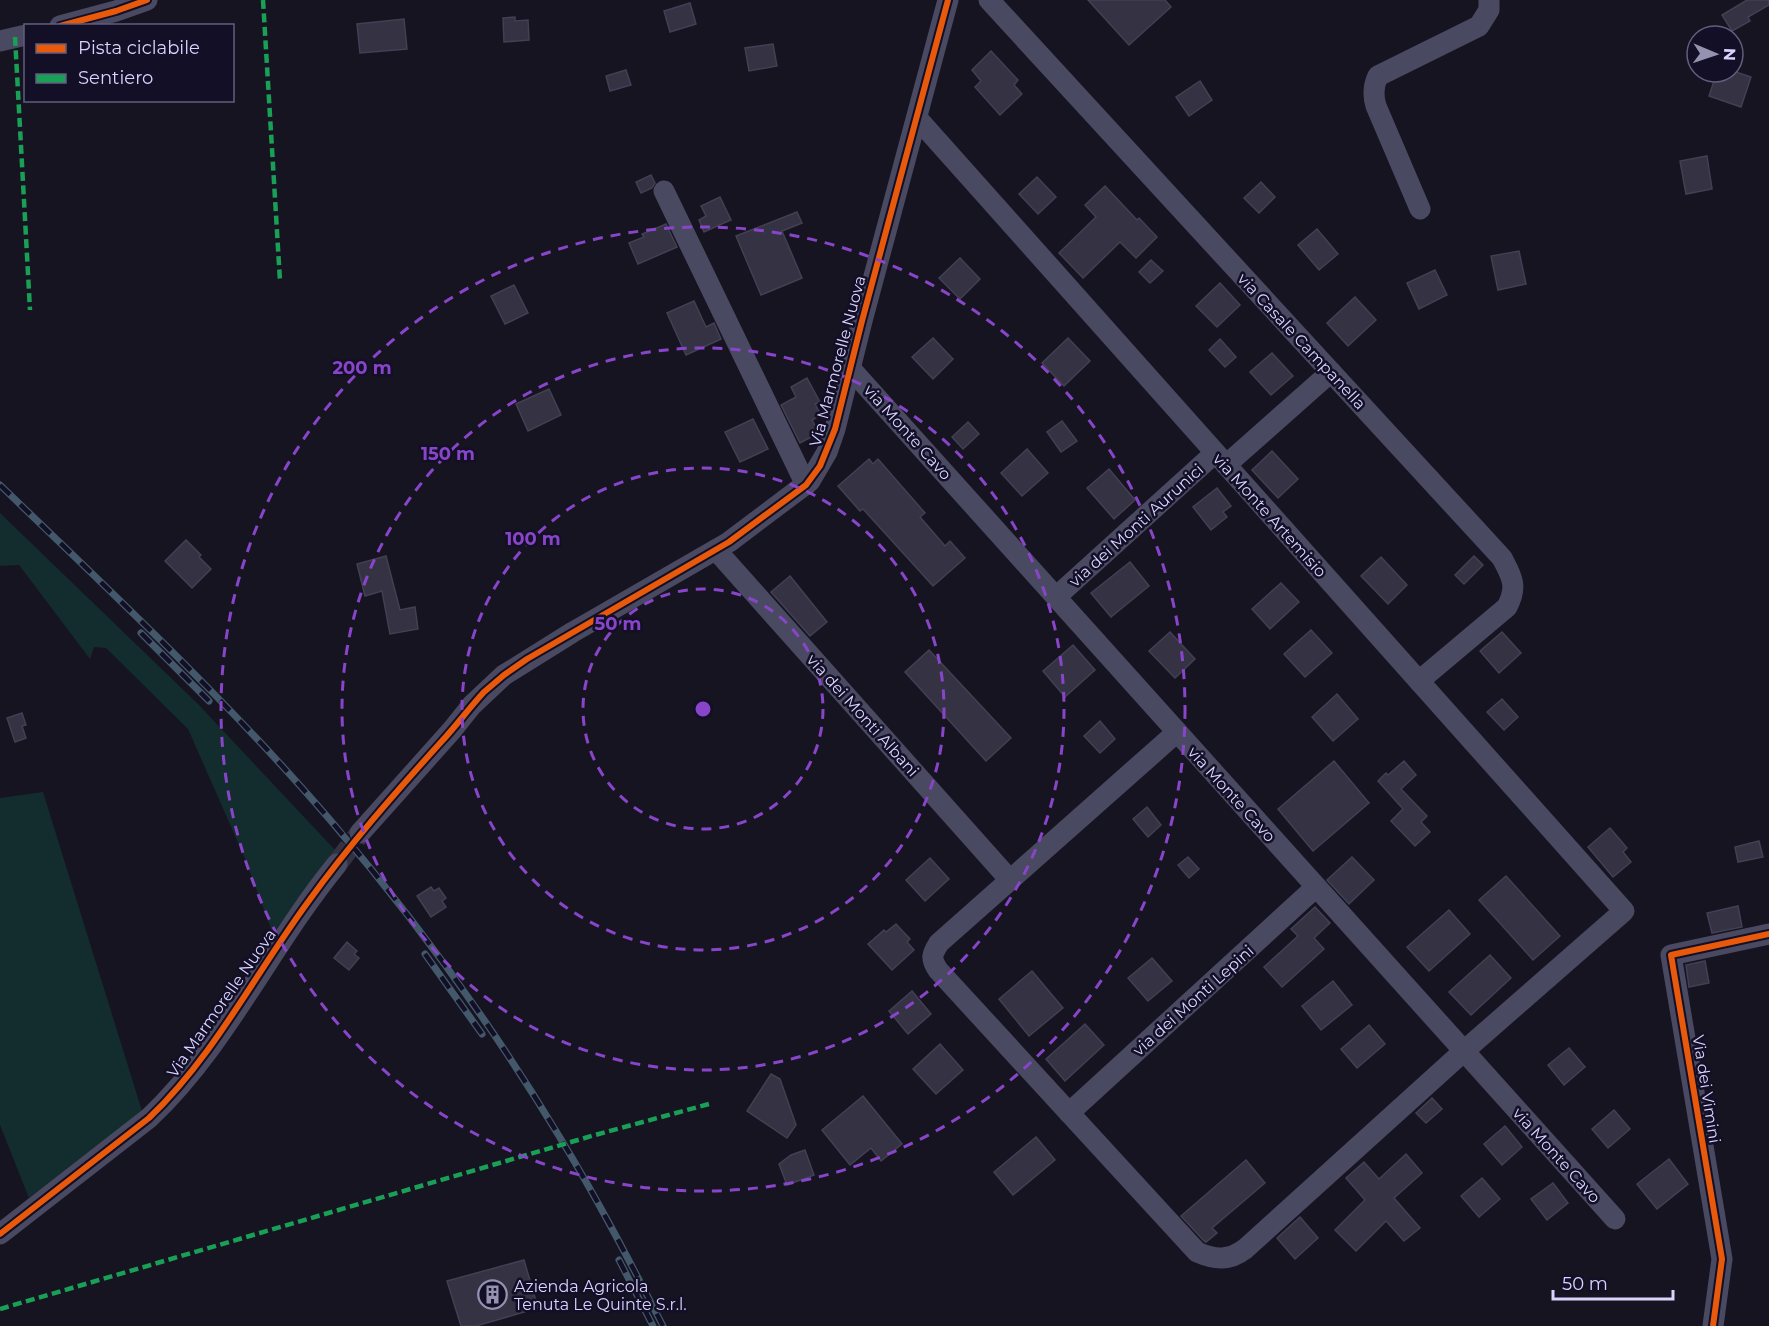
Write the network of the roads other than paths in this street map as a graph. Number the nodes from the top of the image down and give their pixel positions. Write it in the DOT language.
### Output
graph roads {
  1 [pos="147,0"];
  2 [pos="948,0"];
  3 [pos="989,0"];
  4 [pos="1489,0"];
  5 [pos="67,24"];
  6 [pos="24,35"];
  7 [pos="0,40"];
  8 [pos="917,118"];
  9 [pos="664,191"];
  10 [pos="1420,209"];
  11 [pos="850,368"];
  12 [pos="1331,372"];
  13 [pos="1221,459"];
  14 [pos="806,485"];
  15 [pos="716,550"];
  16 [pos="1056,597"];
  17 [pos="1419,681"];
  18 [pos="1177,732"];
  19 [pos="360,833"];
  20 [pos="337,864"];
  21 [pos="1010,880"];
  22 [pos="1317,887"];
  23 [pos="1769,934"];
  24 [pos="1464,1052"];
  25 [pos="1069,1113"];
  26 [pos="1614,1219"];
  27 [pos="0,1234"];
  28 [pos="1713,1326"];
  1 -- 5 [label="street"];
  2 -- 8 [label="street, Via Marmorelle Nuova"];
  3 -- 12 [label="street, via Casale Campanella"];
  4 -- 10 [label="street"];
  6 -- 7 [label="street"];
  8 -- 11 [label="street, Via Marmorelle Nuova"];
  8 -- 13 [label="street, via Monte Artemisio"];
  9 -- 14 [label="street"];
  11 -- 14 [label="street, Via Marmorelle Nuova"];
  11 -- 16 [label="street, via Monte Cavo"];
  12 -- 13 [label="street, via dei Monti Aurunici"];
  12 -- 17 [label="street, via Casale Campanella"];
  13 -- 16 [label="street, via dei Monti Aurunici"];
  13 -- 17 [label="street, via Monte Artemisio"];
  14 -- 15 [label="street, Via Marmorelle Nuova"];
  15 -- 19 [label="street, Via Marmorelle Nuova"];
  15 -- 21 [label="street, via dei Monti Albani"];
  16 -- 18 [label="street, via Monte Cavo"];
  17 -- 24 [label="street, via Monte Artemisio"];
  18 -- 21 [label="street"];
  18 -- 22 [label="street, via Monte Cavo"];
  20 -- 27 [label="street, Via Marmorelle Nuova"];
  21 -- 25 [label="street"];
  22 -- 24 [label="street, via Monte Cavo"];
  22 -- 25 [label="street, via dei Monti Lepini"];
  23 -- 28 [label="street, Via dei Vimini"];
  24 -- 25 [label="street"];
  24 -- 26 [label="street, via Monte Cavo"];
}
